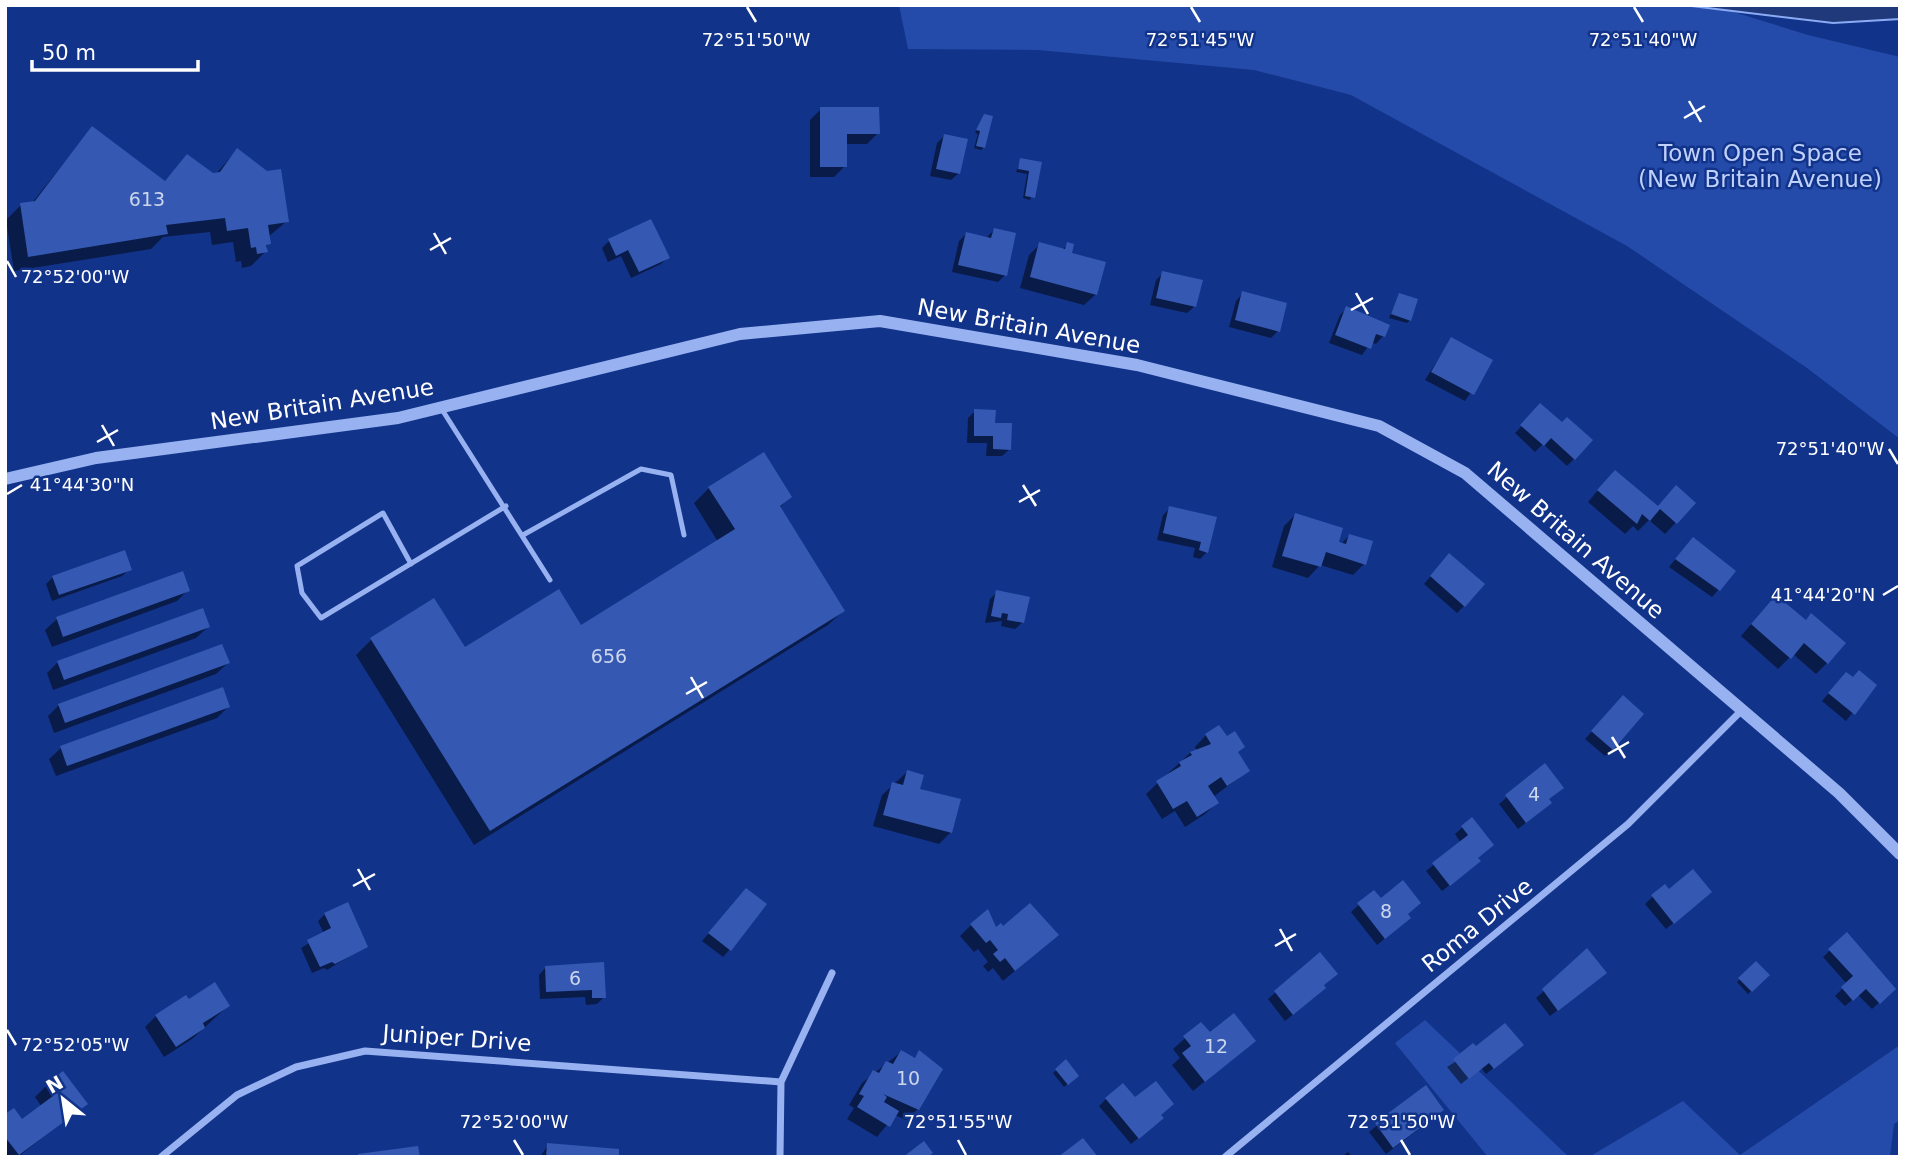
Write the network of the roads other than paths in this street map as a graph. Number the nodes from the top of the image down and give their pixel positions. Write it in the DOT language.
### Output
graph roads {
  1 [pos="441,408"];
  2 [pos="5,479"];
  3 [pos="506,506"];
  4 [pos="523,535"];
  5 [pos="684,535"];
  6 [pos="411,564"];
  7 [pos="550,580"];
  8 [pos="1742,710"];
  9 [pos="1900,854"];
  10 [pos="832,972"];
  11 [pos="781,1082"];
  12 [pos="161,1157"];
  13 [pos="780,1157"];
  14 [pos="1225,1157"];
  1 -- 2 [label="street, New Britain Avenue"];
  1 -- 3 [label="lane"];
  1 -- 8 [label="street, New Britain Avenue"];
  3 -- 4 [label="lane"];
  3 -- 6 [label="lane"];
  4 -- 5 [label="lane"];
  4 -- 7 [label="lane"];
  6 -- 6 [label="lane"];
  8 -- 9 [label="street, New Britain Avenue"];
  8 -- 14 [label="street, Roma Drive"];
  10 -- 11 [label="street"];
  11 -- 12 [label="street, Juniper Drive"];
  11 -- 13 [label="street"];
}
